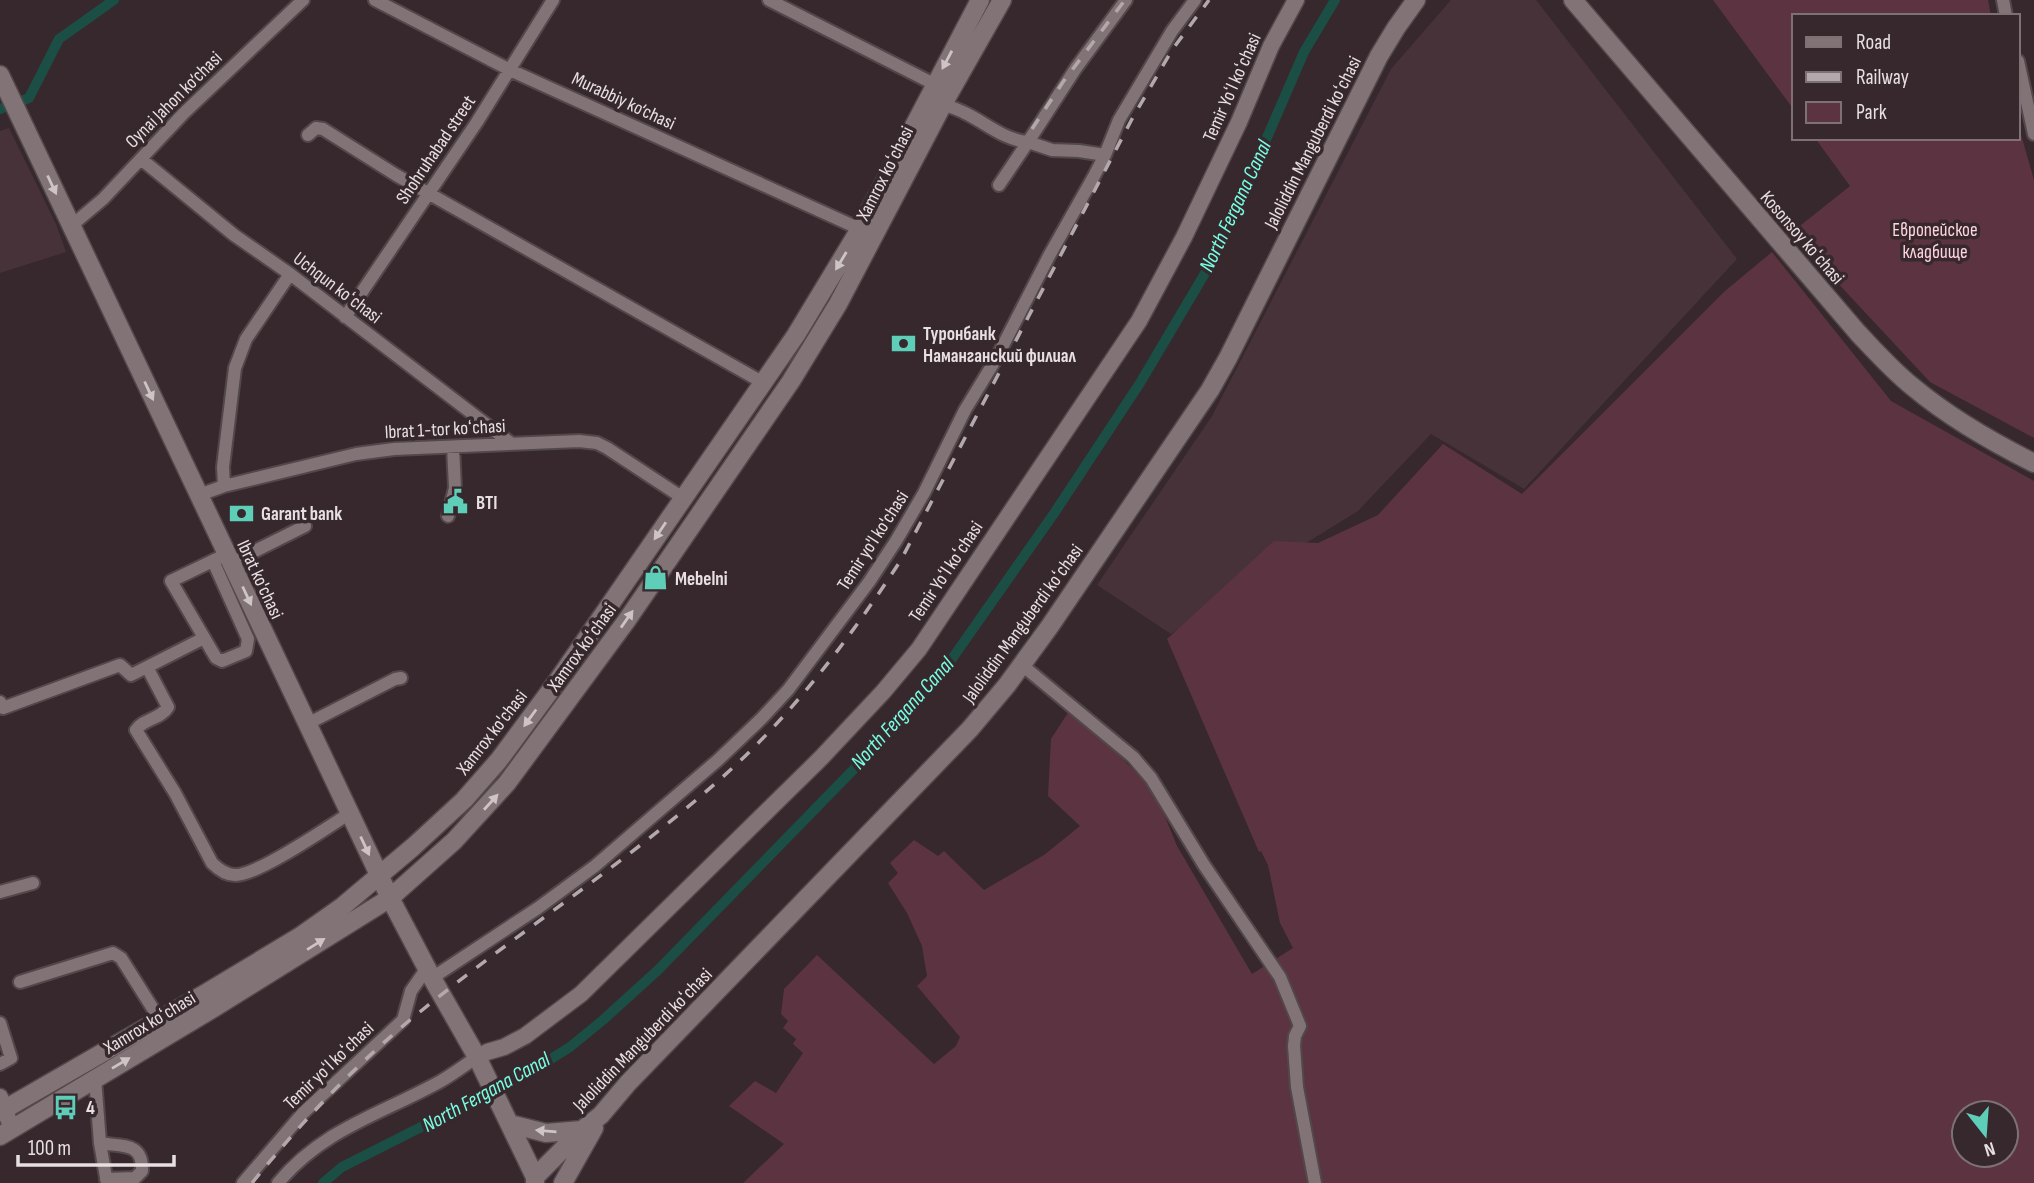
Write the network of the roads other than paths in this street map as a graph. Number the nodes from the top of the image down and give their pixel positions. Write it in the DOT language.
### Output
graph roads {
  1 [pos="303,0"];
  2 [pos="375,0"];
  3 [pos="553,0"];
  4 [pos="769,0"];
  5 [pos="980,0"];
  6 [pos="1002,0"];
  7 [pos="1126,0"];
  8 [pos="1195,0"];
  9 [pos="1296,0"];
  10 [pos="1416,0"];
  11 [pos="1573,0"];
  12 [pos="510,70"];
  13 [pos="2020,70"];
  14 [pos="0,75"];
  15 [pos="934,85"];
  16 [pos="943,104"];
  17 [pos="2034,134"];
  18 [pos="308,135"];
  19 [pos="1028,142"];
  20 [pos="1105,156"];
  21 [pos="141,159"];
  22 [pos="999,185"];
  23 [pos="429,193"];
  24 [pos="71,226"];
  25 [pos="860,229"];
  26 [pos="290,274"];
  27 [pos="345,317"];
  28 [pos="762,382"];
  29 [pos="512,444"];
  30 [pos="453,447"];
  31 [pos="2034,463"];
  32 [pos="706,464"];
  33 [pos="725,478"];
  34 [pos="224,485"];
  35 [pos="199,495"];
  36 [pos="683,498"];
  37 [pos="448,516"];
  38 [pos="305,526"];
  39 [pos="223,559"];
  40 [pos="204,638"];
  41 [pos="1022,665"];
  42 [pos="148,667"];
  43 [pos="401,678"];
  44 [pos="0,702"];
  45 [pos="307,724"];
  46 [pos="350,813"];
  47 [pos="380,876"];
  48 [pos="33,883"];
  49 [pos="0,892"];
  50 [pos="390,898"];
  51 [pos="430,973"];
  52 [pos="20,982"];
  53 [pos="160,1020"];
  54 [pos="0,1023"];
  55 [pos="482,1054"];
  56 [pos="0,1064"];
  57 [pos="95,1079"];
  58 [pos="2,1106"];
  59 [pos="601,1115"];
  60 [pos="507,1119"];
  61 [pos="582,1130"];
  62 [pos="6,1132"];
  63 [pos="100,1143"];
  64 [pos="535,1180"];
  65 [pos="106,1181"];
  66 [pos="243,1183"];
  67 [pos="278,1183"];
  68 [pos="563,1183"];
  69 [pos="1315,1183"];
  1 -- 21 [label="street, Oynai Jahon ko‘chasi"];
  2 -- 12 [label="street, Murabbiy ko‘chasi"];
  3 -- 12 [label="street, Shohruhabad street"];
  4 -- 15 [label="street"];
  5 -- 15 [label="main road, Xamrox ko'chasi, one-way"];
  6 -- 16 [label="main road, Xamrox koʻchasi"];
  7 -- 19 [label="street"];
  8 -- 20 [label="street, Temir yo'l ko'chasi"];
  9 -- 55 [label="street, Temir Yoʻl koʻchasi"];
  10 -- 41 [label="main road, Jaloliddin Manguberdi koʻchasi"];
  11 -- 31 [label="main road, Kosonsoy koʻchasi"];
  12 -- 23 [label="street, Shohruhabad street"];
  12 -- 25 [label="street, Murabbiy ko‘chasi"];
  13 -- 17 [label="street"];
  14 -- 24 [label="main road, Ibrat ko'chasi, one-way"];
  15 -- 16 [label="street"];
  15 -- 25 [label="main road, Xamrox ko'chasi"];
  16 -- 19 [label="street"];
  16 -- 33 [label="main road, Xamrox koʻchasi"];
  18 -- 23 [label="street"];
  19 -- 20 [label="street"];
  19 -- 22 [label="street"];
  20 -- 51 [label="street, Temir yo'l ko'chasi"];
  21 -- 24 [label="street, Oynai Jahon ko‘chasi"];
  21 -- 26 [label="street, Uchqun koʻchasi"];
  23 -- 27 [label="street, Shohruhabad street"];
  23 -- 28 [label="street"];
  24 -- 35 [label="main road, Ibrat ko'chasi, one-way"];
  25 -- 28 [label="main road, Xamrox ko'chasi, one-way"];
  26 -- 27 [label="street, Uchqun koʻchasi"];
  26 -- 34 [label="street"];
  27 -- 29 [label="street, Uchqun koʻchasi"];
  28 -- 32 [label="main road, Xamrox ko'chasi"];
  29 -- 30 [label="street, Ibrat 1-tor koʻchasi"];
  29 -- 36 [label="street, Ibrat 1-tor koʻchasi"];
  30 -- 34 [label="street, Ibrat 1-tor koʻchasi"];
  30 -- 37 [label="street"];
  32 -- 33 [label="street"];
  32 -- 36 [label="main road, Xamrox ko'chasi"];
  50 -- 33 [label="main road, Xamrox koʻchasi, one-way"];
  34 -- 35 [label="street, Ibrat 1-tor koʻchasi"];
  35 -- 39 [label="main road, Ibrat ko'chasi"];
  36 -- 47 [label="main road, Xamrox ko'chasi, one-way"];
  38 -- 39 [label="street"];
  39 -- 40 [label="street"];
  39 -- 40 [label="street"];
  39 -- 45 [label="main road, Ibrat ko'chasi, one-way"];
  40 -- 42 [label="street"];
  41 -- 59 [label="main road, Jaloliddin Manguberdi koʻchasi"];
  41 -- 69 [label="street"];
  42 -- 44 [label="street"];
  42 -- 46 [label="street"];
  43 -- 45 [label="street"];
  45 -- 46 [label="main road, Ibrat ko'chasi"];
  46 -- 47 [label="main road, Ibrat ko'chasi, one-way"];
  47 -- 50 [label="main road, Ibrat ko'chasi"];
  47 -- 53 [label="main road, Xamrox ko'chasi"];
  48 -- 49 [label="street"];
  50 -- 51 [label="main road, Ibrat ko'chasi"];
  57 -- 50 [label="main road, Xamrox koʻchasi, one-way"];
  51 -- 55 [label="main road, Ibrat ko'chasi"];
  51 -- 66 [label="street, Temir yoʻl koʻchasi"];
  52 -- 53 [label="street"];
  53 -- 58 [label="main road, Xamrox ko'chasi"];
  54 -- 56 [label="street"];
  55 -- 60 [label="main road, Ibrat ko'chasi"];
  55 -- 67 [label="street"];
  57 -- 62 [label="main road, Xamrox koʻchasi"];
  57 -- 63 [label="street"];
  58 -- 62 [label="street"];
  59 -- 61 [label="main road, Jaloliddin Manguberdi koʻchasi"];
  59 -- 68 [label="main road"];
  61 -- 60 [label="main road, one-way"];
  60 -- 64 [label="main road, Ibrat ko'chasi"];
  61 -- 64 [label="main road, Jaloliddin Manguberdi koʻchasi"];
  63 -- 65 [label="street"];
  63 -- 65 [label="street"];
}
